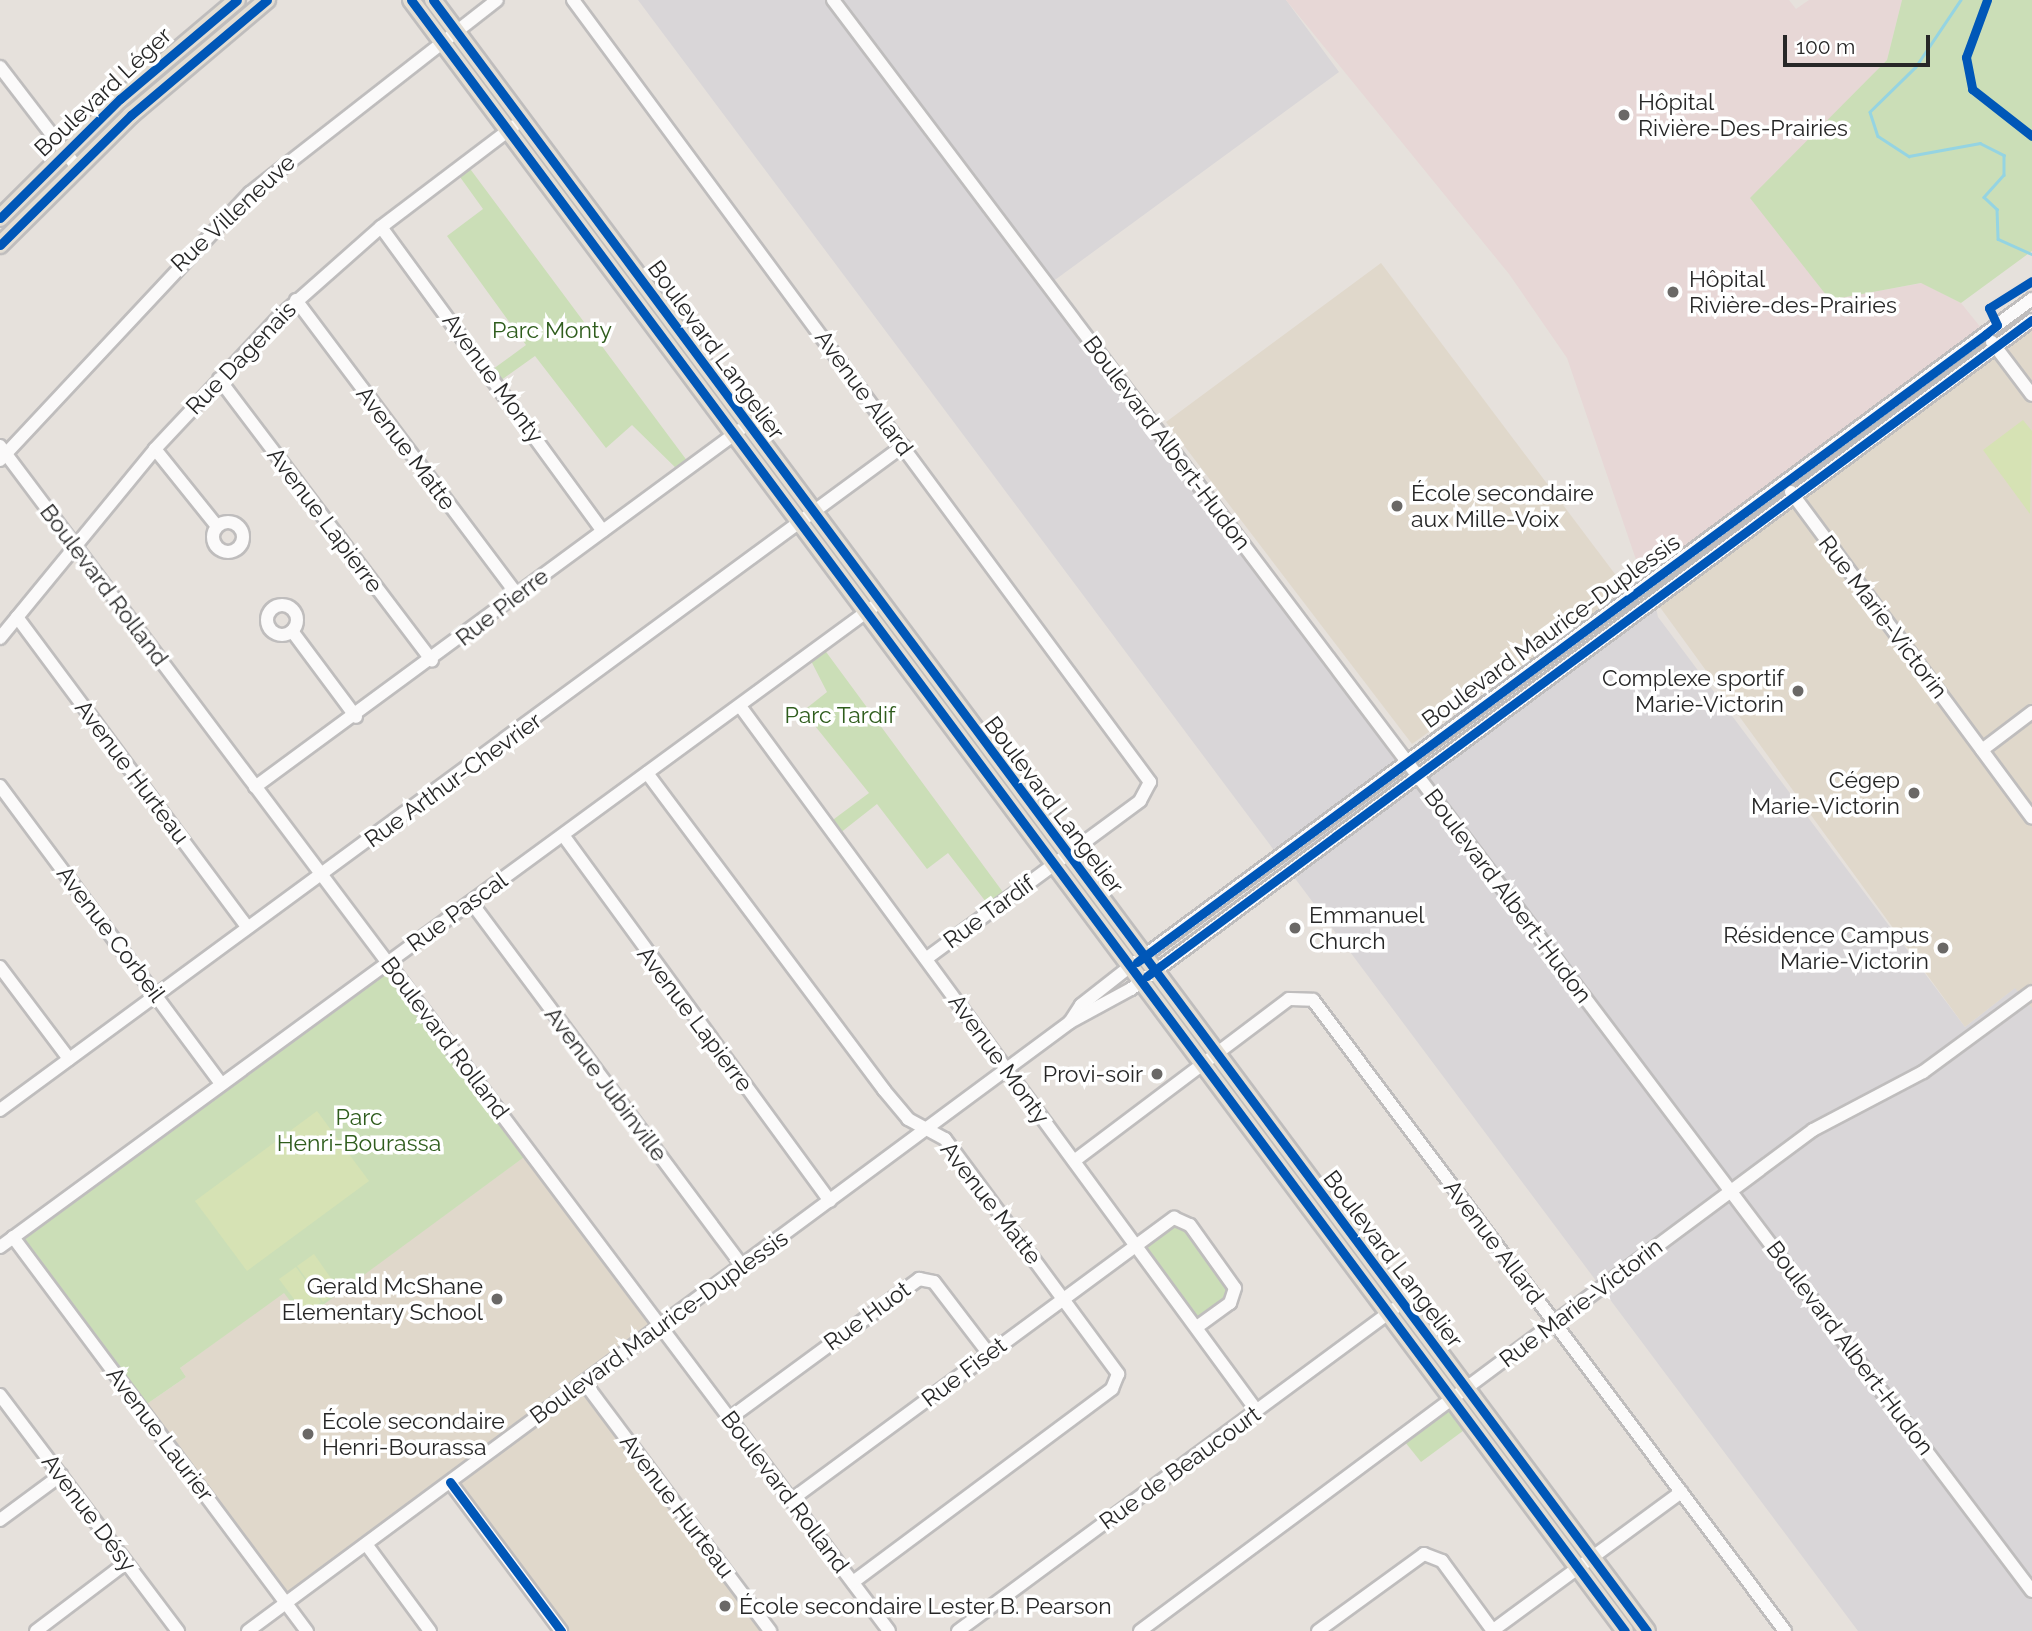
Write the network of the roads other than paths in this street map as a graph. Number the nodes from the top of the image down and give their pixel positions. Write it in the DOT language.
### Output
graph roads {
  1 [pos="237,0"];
  2 [pos="411,0"];
  3 [pos="433,0"];
  4 [pos="497,0"];
  5 [pos="573,0"];
  6 [pos="833,0"];
  7 [pos="257,3"];
  8 [pos="456,31"];
  9 [pos="442,42"];
  10 [pos="0,68"];
  11 [pos="523,119"];
  12 [pos="508,130"];
  13 [pos="63,152"];
  14 [pos="76,166"];
  15 [pos="0,218"];
  16 [pos="381,227"];
  17 [pos="0,245"];
  18 [pos="2032,299"];
  19 [pos="296,300"];
  20 [pos="2032,320"];
  21 [pos="1986,334"];
  22 [pos="1995,347"];
  23 [pos="219,379"];
  24 [pos="2032,395"];
  25 [pos="748,424"];
  26 [pos="733,435"];
  27 [pos="903,446"];
  28 [pos="155,449"];
  29 [pos="2,453"];
  30 [pos="1784,483"];
  31 [pos="1794,496"];
  32 [pos="813,512"];
  33 [pos="799,524"];
  34 [pos="217,526"];
  35 [pos="603,531"];
  36 [pos="73,545"];
  37 [pos="517,594"];
  38 [pos="880,602"];
  39 [pos="864,612"];
  40 [pos="17,617"];
  41 [pos="292,631"];
  42 [pos="0,638"];
  43 [pos="432,661"];
  44 [pos="740,706"];
  45 [pos="2032,712"];
  46 [pos="356,717"];
  47 [pos="1982,750"];
  48 [pos="1407,762"];
  49 [pos="647,773"];
  50 [pos="1417,775"];
  51 [pos="0,786"];
  52 [pos="256,787"];
  53 [pos="1151,788"];
  54 [pos="2032,818"];
  55 [pos="562,835"];
  56 [pos="1068,855"];
  57 [pos="1053,865"];
  58 [pos="322,876"];
  59 [pos="471,902"];
  60 [pos="247,927"];
  61 [pos="1144,957"];
  62 [pos="926,959"];
  63 [pos="388,962"];
  64 [pos="0,967"];
  65 [pos="1128,968"];
  66 [pos="1154,971"];
  67 [pos="1139,983"];
  68 [pos="2032,992"];
  69 [pos="156,994"];
  70 [pos="1070,1022"];
  71 [pos="1216,1055"];
  72 [pos="69,1059"];
  73 [pos="1202,1066"];
  74 [pos="1007,1069"];
  75 [pos="221,1084"];
  76 [pos="0,1110"];
  77 [pos="927,1129"];
  78 [pos="1074,1161"];
  79 [pos="1731,1190"];
  80 [pos="830,1201"];
  81 [pos="13,1237"];
  82 [pos="1136,1244"];
  83 [pos="0,1247"];
  84 [pos="742,1266"];
  85 [pos="1064,1297"];
  86 [pos="1402,1304"];
  87 [pos="1388,1314"];
  88 [pos="1555,1323"];
  89 [pos="660,1326"];
  90 [pos="1198,1326"];
  91 [pos="989,1354"];
  92 [pos="584,1382"];
  93 [pos="1466,1388"];
  94 [pos="0,1395"];
  95 [pos="1450,1400"];
  96 [pos="1257,1411"];
  97 [pos="730,1418"];
  98 [pos="61,1475"];
  99 [pos="450,1482"];
  100 [pos="1681,1492"];
  101 [pos="792,1500"];
  102 [pos="0,1520"];
  103 [pos="366,1544"];
  104 [pos="1592,1557"];
  105 [pos="127,1563"];
  106 [pos="1577,1567"];
  107 [pos="853,1582"];
  108 [pos="2032,1591"];
  109 [pos="286,1603"];
  110 [pos="36,1631"];
  111 [pos="178,1631"];
  112 [pos="248,1631"];
  113 [pos="307,1631"];
  114 [pos="430,1631"];
  115 [pos="561,1631"];
  116 [pos="770,1631"];
  117 [pos="889,1631"];
  118 [pos="958,1631"];
  119 [pos="1140,1631"];
  120 [pos="1318,1631"];
  121 [pos="1492,1631"];
  122 [pos="1625,1631"];
  123 [pos="1647,1631"];
  124 [pos="1785,1631"];
  1 -- 13 [label="main road, Boulevard Léger"];
  2 -- 9 [label="main road, Boulevard Langelier"];
  3 -- 8 [label="main road, Boulevard Langelier"];
  4 -- 8 [label="street, Rue Villeneuve"];
  5 -- 27 [label="street, Avenue Allard"];
  6 -- 48 [label="street, Boulevard Albert-Hudon"];
  7 -- 14 [label="main road, Boulevard Léger"];
  8 -- 9 [label="street, Rue Villeneuve"];
  8 -- 11 [label="main road, Boulevard Langelier"];
  9 -- 12 [label="main road, Boulevard Langelier"];
  9 -- 29 [label="street, Rue Villeneuve"];
  10 -- 13 [label="street"];
  11 -- 12 [label="street, Rue Dagenais"];
  11 -- 25 [label="main road, Boulevard Langelier"];
  12 -- 16 [label="street, Rue Dagenais"];
  12 -- 26 [label="main road, Boulevard Langelier"];
  13 -- 14 [label="street"];
  13 -- 15 [label="main road, Boulevard Léger"];
  14 -- 17 [label="main road, Boulevard Léger"];
  16 -- 19 [label="street, Rue Dagenais"];
  16 -- 35 [label="street, Avenue Monty"];
  18 -- 21 [label="street, Boulevard Maurice-Duplessis"];
  19 -- 23 [label="street, Rue Dagenais"];
  19 -- 37 [label="street, Avenue Matte"];
  20 -- 22 [label="street, Boulevard Maurice-Duplessis"];
  21 -- 22 [label="street"];
  21 -- 30 [label="street, Boulevard Maurice-Duplessis"];
  22 -- 24 [label="street"];
  22 -- 31 [label="street, Boulevard Maurice-Duplessis"];
  23 -- 28 [label="street, Rue Dagenais"];
  23 -- 43 [label="street, Avenue Lapierre"];
  25 -- 26 [label="street, Rue Pierre"];
  25 -- 32 [label="main road, Boulevard Langelier"];
  26 -- 33 [label="main road, Boulevard Langelier"];
  26 -- 35 [label="street, Rue Pierre"];
  27 -- 32 [label="street, Rue Arthur-Chevrier"];
  27 -- 53 [label="street, Avenue Allard"];
  28 -- 34 [label="street"];
  28 -- 36 [label="street, Rue Dagenais"];
  29 -- 36 [label="street, Boulevard Rolland"];
  30 -- 31 [label="street, Rue Marie-Victorin"];
  30 -- 48 [label="street, Boulevard Maurice-Duplessis"];
  31 -- 47 [label="street, Rue Marie-Victorin"];
  31 -- 50 [label="street, Boulevard Maurice-Duplessis"];
  32 -- 33 [label="street, Rue Arthur-Chevrier"];
  32 -- 38 [label="main road, Boulevard Langelier"];
  33 -- 39 [label="main road, Boulevard Langelier"];
  33 -- 58 [label="street, Rue Arthur-Chevrier"];
  35 -- 37 [label="street, Rue Pierre"];
  36 -- 40 [label="street, Rue Dagenais"];
  36 -- 52 [label="street, Boulevard Rolland"];
  37 -- 43 [label="street, Rue Pierre"];
  38 -- 39 [label="street, Rue Pascal"];
  38 -- 56 [label="main road, Boulevard Langelier"];
  39 -- 44 [label="street, Rue Pascal"];
  39 -- 57 [label="main road, Boulevard Langelier"];
  40 -- 42 [label="street, Rue Dagenais"];
  40 -- 60 [label="street, Avenue Hurteau"];
  41 -- 46 [label="street"];
  43 -- 46 [label="street, Rue Pierre"];
  44 -- 49 [label="street, Rue Pascal"];
  44 -- 62 [label="street, Avenue Monty"];
  45 -- 47 [label="street"];
  46 -- 52 [label="street, Rue Pierre"];
  47 -- 54 [label="street, Rue Marie-Victorin"];
  48 -- 50 [label="street, Boulevard Albert-Hudon"];
  48 -- 61 [label="street, Boulevard Maurice-Duplessis"];
  49 -- 55 [label="street, Rue Pascal"];
  49 -- 77 [label="street, Avenue Matte"];
  50 -- 66 [label="street, Boulevard Maurice-Duplessis"];
  50 -- 79 [label="street, Boulevard Albert-Hudon"];
  51 -- 69 [label="street, Avenue Corbeil"];
  52 -- 58 [label="street, Boulevard Rolland"];
  53 -- 56 [label="street, Rue Tardif"];
  55 -- 59 [label="street, Rue Pascal"];
  55 -- 80 [label="street, Avenue Lapierre"];
  56 -- 57 [label="street, Rue Tardif"];
  56 -- 61 [label="main road, Boulevard Langelier"];
  57 -- 62 [label="street, Rue Tardif"];
  57 -- 65 [label="main road, Boulevard Langelier"];
  58 -- 60 [label="street, Rue Arthur-Chevrier"];
  58 -- 63 [label="street, Boulevard Rolland"];
  59 -- 63 [label="street, Rue Pascal"];
  59 -- 84 [label="street, Avenue Jubinville"];
  60 -- 69 [label="street, Rue Arthur-Chevrier"];
  61 -- 65 [label="street, Boulevard Maurice-Duplessis"];
  61 -- 66 [label="main road, Boulevard Langelier"];
  62 -- 74 [label="street, Avenue Monty"];
  63 -- 75 [label="street, Rue Pascal"];
  63 -- 89 [label="street, Boulevard Rolland"];
  64 -- 72 [label="street"];
  65 -- 67 [label="main road, Boulevard Langelier"];
  65 -- 70 [label="street, Boulevard Maurice-Duplessis"];
  66 -- 67 [label="street, Boulevard Maurice-Duplessis"];
  66 -- 71 [label="main road, Boulevard Langelier"];
  67 -- 70 [label="street, Boulevard Maurice-Duplessis"];
  67 -- 73 [label="main road, Boulevard Langelier"];
  68 -- 79 [label="street, Rue Marie-Victorin"];
  69 -- 72 [label="street, Rue Arthur-Chevrier"];
  69 -- 75 [label="street, Avenue Corbeil"];
  70 -- 74 [label="street, Boulevard Maurice-Duplessis"];
  71 -- 73 [label="street"];
  71 -- 86 [label="main road, Boulevard Langelier"];
  71 -- 88 [label="street, Avenue Allard"];
  72 -- 76 [label="street, Rue Arthur-Chevrier"];
  73 -- 78 [label="street"];
  73 -- 87 [label="main road, Boulevard Langelier"];
  74 -- 77 [label="street, Boulevard Maurice-Duplessis"];
  74 -- 78 [label="street, Avenue Monty"];
  75 -- 81 [label="street, Rue Pascal"];
  77 -- 80 [label="street, Boulevard Maurice-Duplessis"];
  77 -- 85 [label="street, Avenue Matte"];
  78 -- 82 [label="street, Avenue Monty"];
  79 -- 88 [label="street, Rue Marie-Victorin"];
  79 -- 108 [label="street, Boulevard Albert-Hudon"];
  80 -- 84 [label="street, Boulevard Maurice-Duplessis"];
  81 -- 83 [label="street, Rue Pascal"];
  81 -- 109 [label="street, Avenue Laurier"];
  82 -- 85 [label="street, Rue Fiset"];
  82 -- 90 [label="street, Avenue Monty"];
  82 -- 90 [label="street, Rue Fiset"];
  84 -- 89 [label="street, Boulevard Maurice-Duplessis"];
  85 -- 91 [label="street, Rue Fiset"];
  85 -- 107 [label="street, Avenue Matte"];
  86 -- 87 [label="street, Rue de Beaucourt"];
  86 -- 93 [label="main road, Boulevard Langelier"];
  87 -- 95 [label="main road, Boulevard Langelier"];
  87 -- 96 [label="street, Rue de Beaucourt"];
  88 -- 93 [label="street, Rue Marie-Victorin"];
  88 -- 100 [label="street, Avenue Allard"];
  89 -- 92 [label="street, Boulevard Maurice-Duplessis"];
  89 -- 97 [label="street, Boulevard Rolland"];
  90 -- 96 [label="street, Avenue Monty"];
  91 -- 97 [label="street, Rue Huot"];
  91 -- 101 [label="street, Rue Fiset"];
  92 -- 99 [label="street, Boulevard Maurice-Duplessis"];
  92 -- 116 [label="street, Avenue Hurteau"];
  93 -- 95 [label="street, Rue Marie-Victorin"];
  93 -- 104 [label="main road, Boulevard Langelier"];
  94 -- 98 [label="street, Avenue Désy"];
  95 -- 106 [label="main road, Boulevard Langelier"];
  95 -- 119 [label="street, Rue Marie-Victorin"];
  96 -- 118 [label="street, Rue de Beaucourt"];
  97 -- 101 [label="street, Boulevard Rolland"];
  98 -- 102 [label="street"];
  98 -- 105 [label="street, Avenue Désy"];
  99 -- 103 [label="street, Boulevard Maurice-Duplessis"];
  99 -- 115 [label="street"];
  100 -- 104 [label="street"];
  100 -- 124 [label="street, Avenue Allard"];
  101 -- 107 [label="street, Boulevard Rolland"];
  103 -- 109 [label="street, Boulevard Maurice-Duplessis"];
  103 -- 114 [label="street"];
  104 -- 106 [label="street"];
  104 -- 123 [label="main road, Boulevard Langelier"];
  105 -- 110 [label="street"];
  105 -- 111 [label="street, Avenue Désy"];
  106 -- 121 [label="street"];
  106 -- 122 [label="main road, Boulevard Langelier"];
  107 -- 117 [label="street, Boulevard Rolland"];
  109 -- 112 [label="street, Boulevard Maurice-Duplessis"];
  109 -- 113 [label="street, Avenue Laurier"];
  120 -- 121 [label="street"];
}
